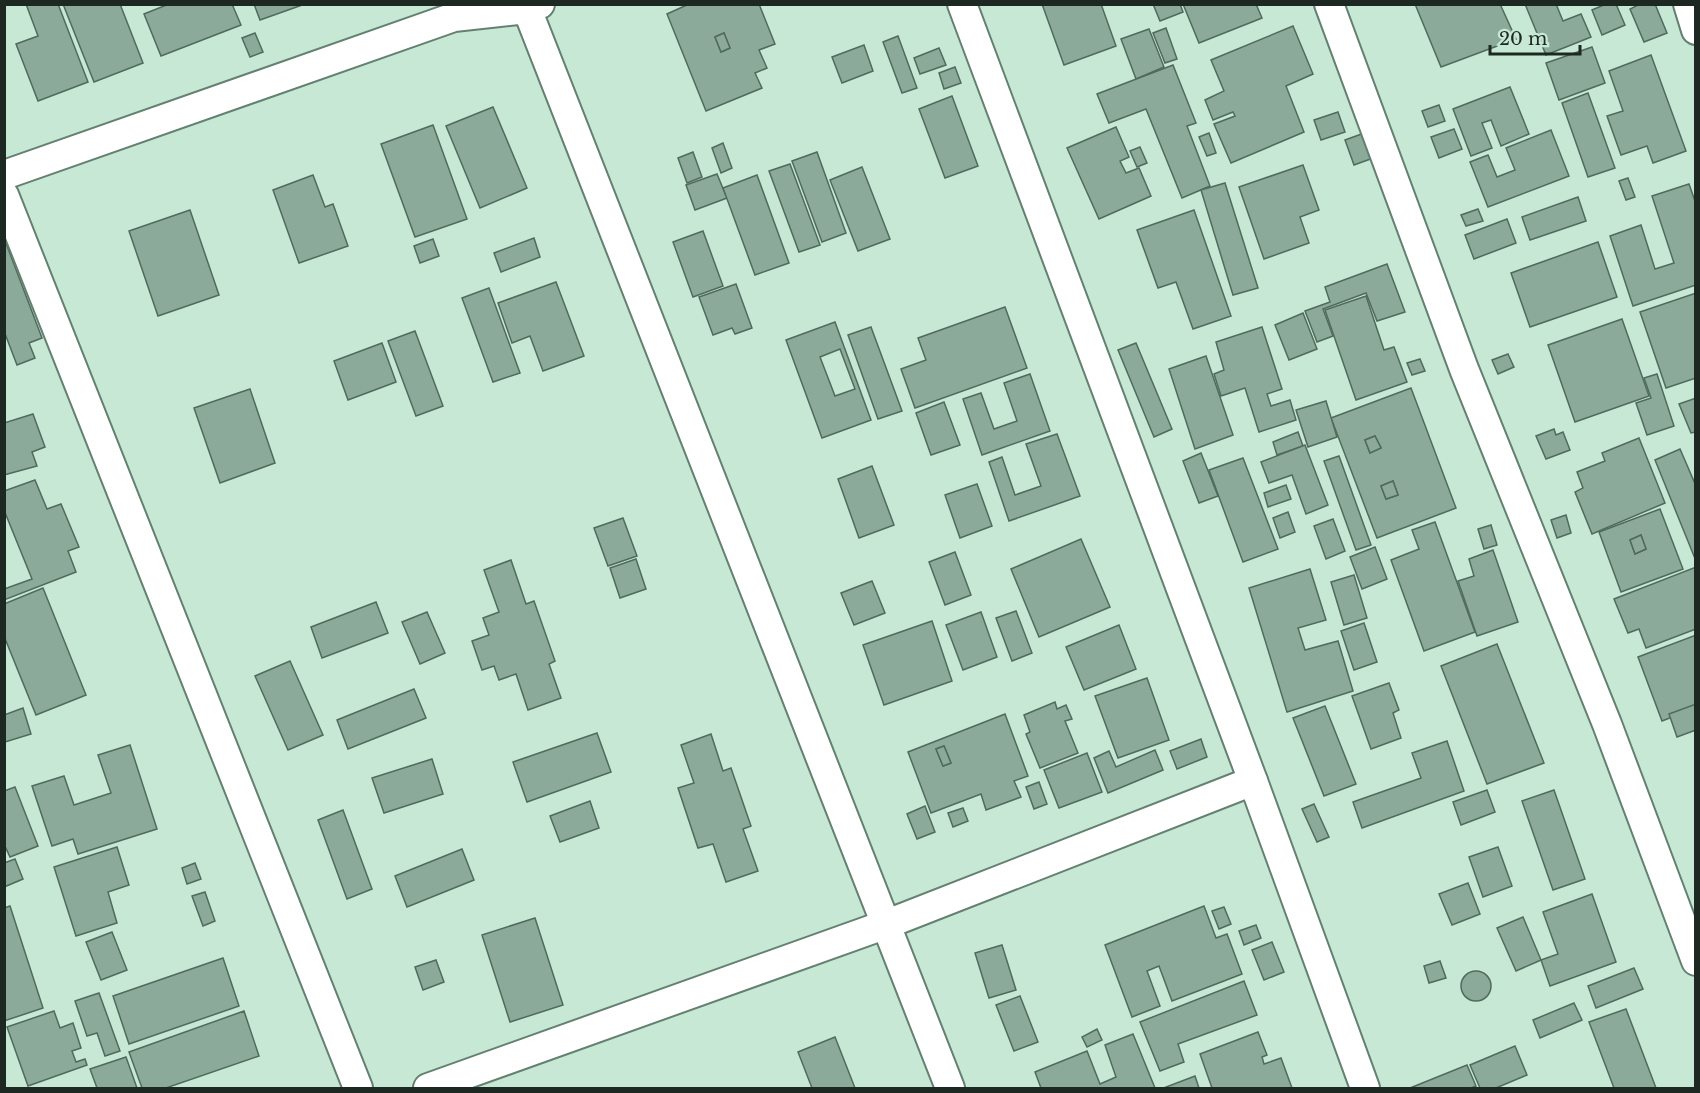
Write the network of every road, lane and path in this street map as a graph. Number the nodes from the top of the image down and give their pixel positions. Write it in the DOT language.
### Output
graph roads {
  1 [pos="962,4"];
  2 [pos="1329,4"];
  3 [pos="1688,4"];
  4 [pos="533,7"];
  5 [pos="451,11"];
  6 [pos="1695,30"];
  7 [pos="4,175"];
  8 [pos="4,195"];
  9 [pos="1253,781"];
  10 [pos="887,924"];
  11 [pos="1695,961"];
  12 [pos="358,1089"];
  13 [pos="429,1089"];
  14 [pos="950,1089"];
  15 [pos="1365,1089"];
  1 -- 9 [label="street"];
  2 -- 11 [label="street"];
  3 -- 6 [label="street"];
  4 -- 5 [label="street"];
  4 -- 10 [label="street"];
  5 -- 7 [label="street"];
  8 -- 12 [label="street"];
  9 -- 10 [label="street"];
  9 -- 15 [label="street"];
  10 -- 13 [label="street"];
  10 -- 14 [label="street"];
}
